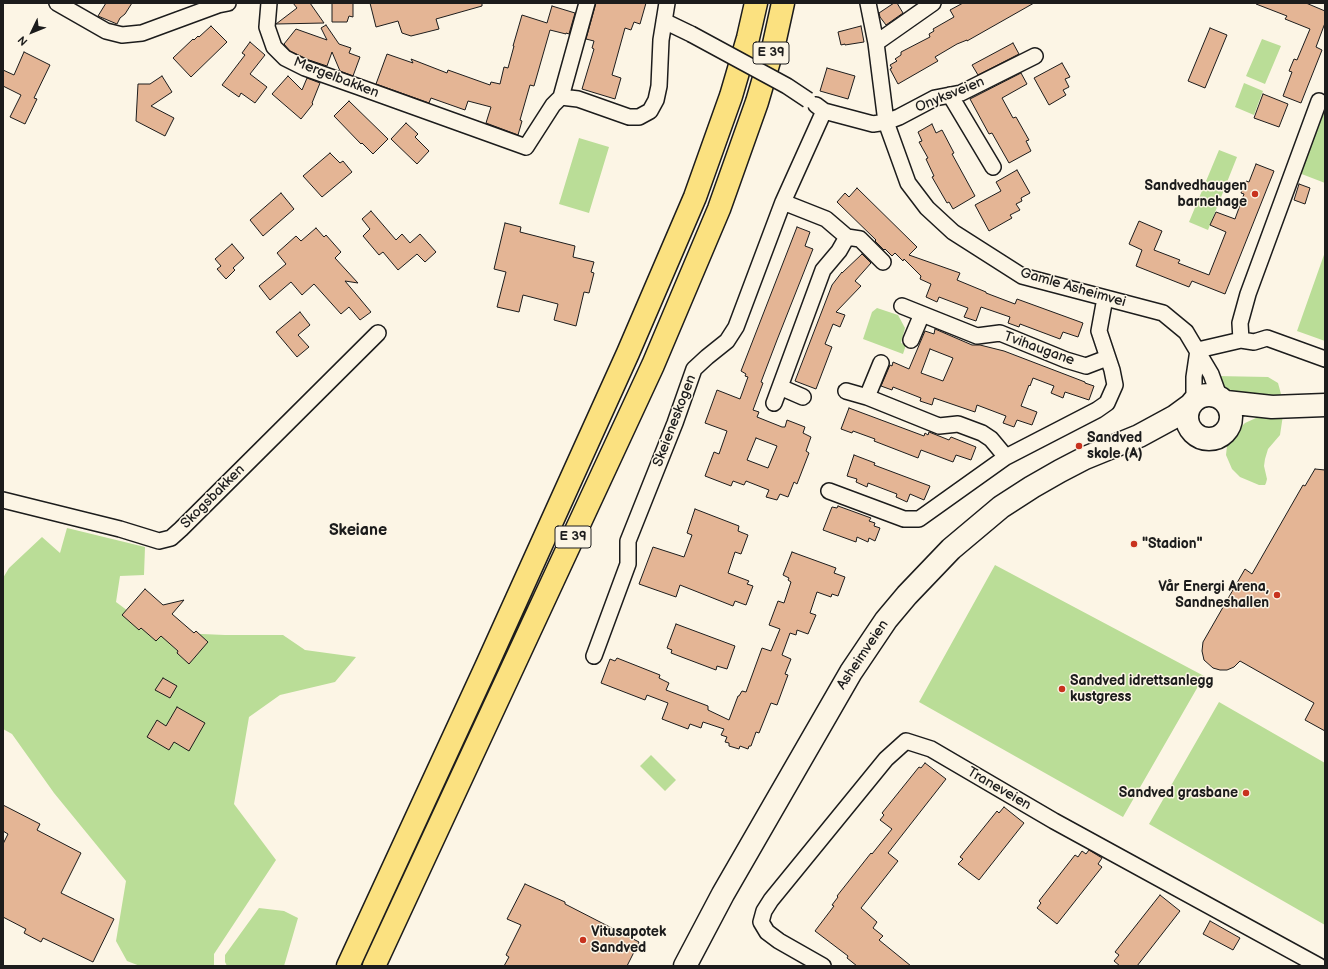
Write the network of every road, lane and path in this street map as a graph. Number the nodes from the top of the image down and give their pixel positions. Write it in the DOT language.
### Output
graph roads {
  1 [pos="57,3"];
  2 [pos="228,3"];
  3 [pos="268,3"];
  4 [pos="587,3"];
  5 [pos="667,3"];
  6 [pos="756,3"];
  7 [pos="783,3"];
  8 [pos="868,3"];
  9 [pos="933,3"];
  10 [pos="80,8"];
  11 [pos="664,22"];
  12 [pos="876,43"];
  13 [pos="1035,56"];
  14 [pos="950,95"];
  15 [pos="561,97"];
  16 [pos="1319,101"];
  17 [pos="824,111"];
  18 [pos="886,122"];
  19 [pos="993,167"];
  20 [pos="783,202"];
  21 [pos="847,237"];
  22 [pos="883,262"];
  23 [pos="1105,298"];
  24 [pos="902,306"];
  25 [pos="922,314"];
  26 [pos="378,333"];
  27 [pos="911,340"];
  28 [pos="1241,340"];
  29 [pos="1198,350"];
  30 [pos="1107,358"];
  31 [pos="1325,359"];
  32 [pos="881,363"];
  33 [pos="780,387"];
  34 [pos="846,391"];
  35 [pos="803,397"];
  36 [pos="867,397"];
  37 [pos="774,403"];
  38 [pos="1192,403"];
  39 [pos="1325,405"];
  40 [pos="1225,407"];
  41 [pos="1193,432"];
  42 [pos="1139,436"];
  43 [pos="1006,457"];
  44 [pos="830,491"];
  45 [pos="3,500"];
  46 [pos="594,656"];
  47 [pos="348,966"];
  48 [pos="374,966"];
  49 [pos="685,966"];
  50 [pos="823,966"];
  51 [pos="1319,966"];
  1 -- 10 [label="street"];
  2 -- 10 [label="street"];
  3 -- 15 [label="street, Mergelbakken"];
  4 -- 15 [label="street"];
  5 -- 11 [label="street"];
  6 -- 47 [label="highway, E 39"];
  7 -- 48 [label="highway, E 39"];
  8 -- 12 [label="street, Gamle Asheimvei"];
  9 -- 12 [label="street"];
  11 -- 15 [label="street"];
  11 -- 17 [label="street, bridge"];
  12 -- 18 [label="street, Gamle Asheimvei"];
  13 -- 14 [label="street, Onyksveien"];
  14 -- 18 [label="street, Onyksveien"];
  14 -- 19 [label="street"];
  16 -- 28 [label="street"];
  17 -- 18 [label="street"];
  17 -- 20 [label="street, Skeieneskogen"];
  18 -- 23 [label="street, Gamle Asheimvei"];
  20 -- 21 [label="street"];
  20 -- 46 [label="street, Skeieneskogen"];
  21 -- 22 [label="street"];
  21 -- 33 [label="street"];
  23 -- 29 [label="street, Gamle Asheimvei"];
  23 -- 30 [label="street"];
  24 -- 25 [label="street, Tvihaugane"];
  25 -- 27 [label="street"];
  25 -- 30 [label="street, Tvihaugane"];
  26 -- 45 [label="street, Skogsbakken"];
  28 -- 29 [label="street"];
  28 -- 31 [label="street"];
  29 -- 38 [label="street"];
  29 -- 40 [label="street, Gamle Asheimvei"];
  30 -- 43 [label="street"];
  32 -- 36 [label="street"];
  33 -- 35 [label="street"];
  33 -- 37 [label="street"];
  34 -- 36 [label="street"];
  36 -- 43 [label="street"];
  38 -- 40 [label="main road"];
  38 -- 41 [label="main road"];
  38 -- 42 [label="main road, Asheimveien"];
  39 -- 40 [label="main road"];
  40 -- 41 [label="main road"];
  41 -- 42 [label="main road, Asheimveien"];
  42 -- 49 [label="main road, Asheimveien"];
  43 -- 44 [label="street"];
  50 -- 51 [label="street, Traneveien"];
}
